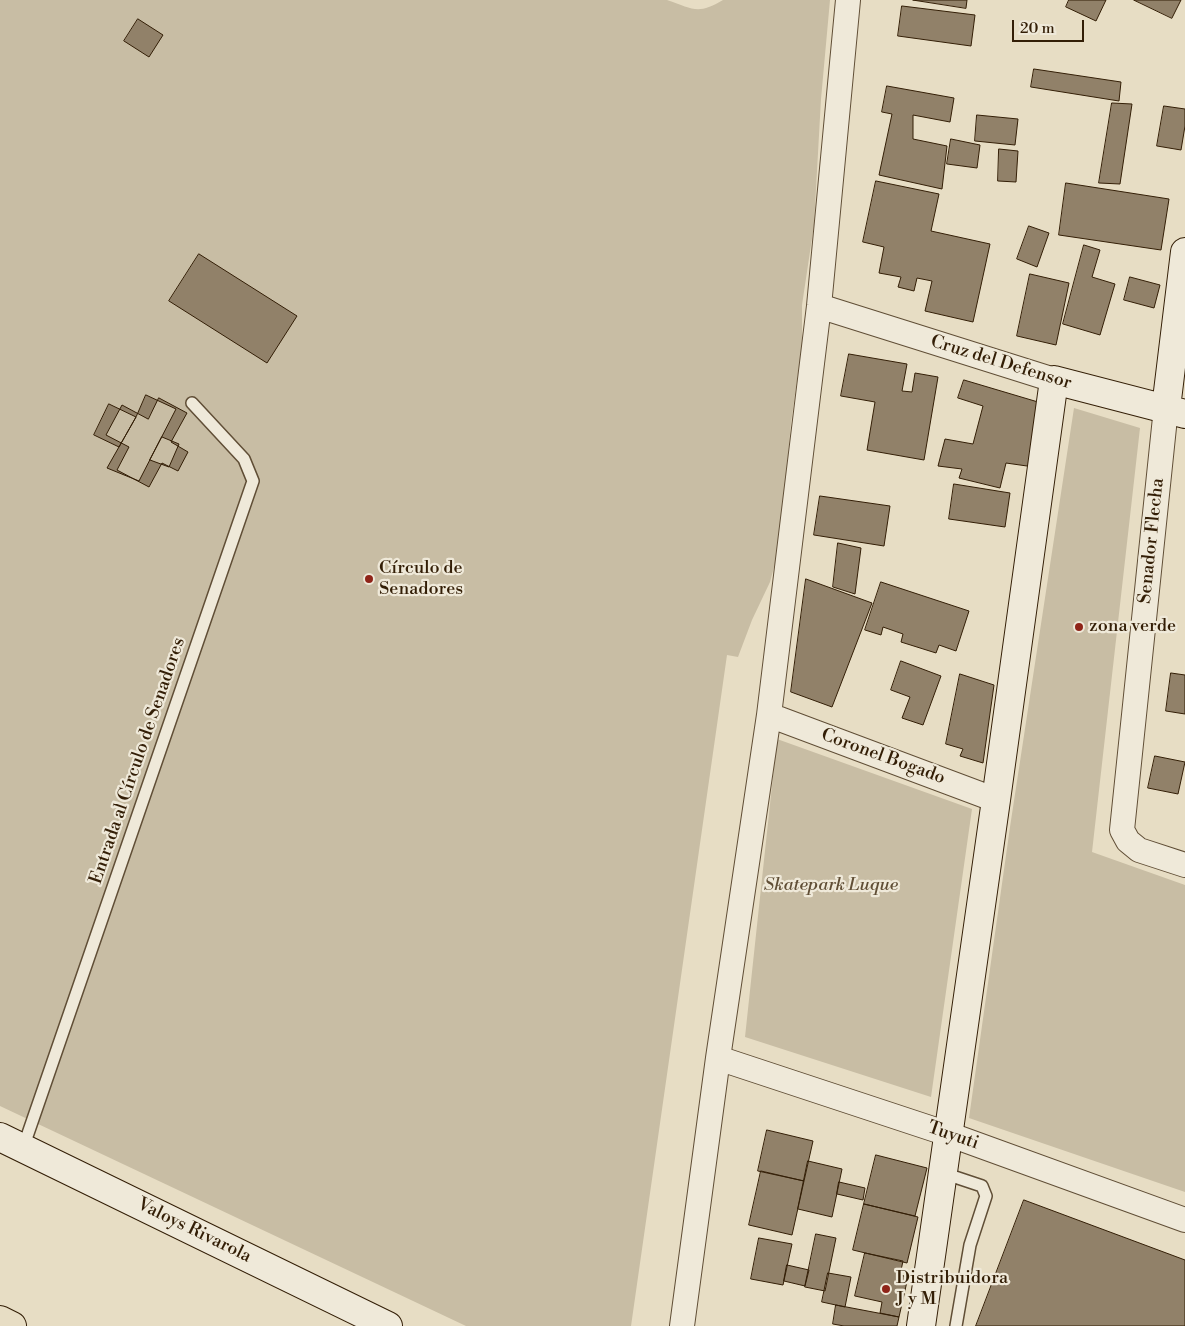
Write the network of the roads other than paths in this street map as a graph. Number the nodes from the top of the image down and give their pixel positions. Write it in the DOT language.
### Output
graph roads {
  1 [pos="848,0"];
  2 [pos="1185,252"];
  3 [pos="819,306"];
  4 [pos="1054,380"];
  5 [pos="192,403"];
  6 [pos="1176,411"];
  7 [pos="769,715"];
  8 [pos="996,800"];
  9 [pos="1185,866"];
  10 [pos="718,1058"];
  11 [pos="948,1134"];
  12 [pos="11,1142"];
  13 [pos="943,1173"];
  14 [pos="1185,1220"];
  15 [pos="0,1320"];
  16 [pos="12,1326"];
  17 [pos="388,1326"];
  18 [pos="682,1326"];
  19 [pos="920,1326"];
  20 [pos="956,1326"];
  1 -- 3 [label="street"];
  2 -- 6 [label="street, Senador Flecha"];
  3 -- 4 [label="street, Cruz del Defensor"];
  3 -- 7 [label="street"];
  4 -- 6 [label="street, Cruz del Defensor"];
  4 -- 8 [label="street"];
  5 -- 12 [label="lane, Entrada al Círculo de Senadores"];
  6 -- 9 [label="street, Senador Flecha"];
  7 -- 8 [label="street, Coronel Bogado"];
  7 -- 10 [label="street"];
  8 -- 11 [label="street"];
  10 -- 11 [label="street, Tuyuti"];
  10 -- 18 [label="street"];
  11 -- 13 [label="street"];
  11 -- 14 [label="street, Tuyuti"];
  12 -- 17 [label="street, Valoys Rivarola"];
  13 -- 19 [label="street"];
  13 -- 20 [label="lane"];
  15 -- 16 [label="main road"];
}
